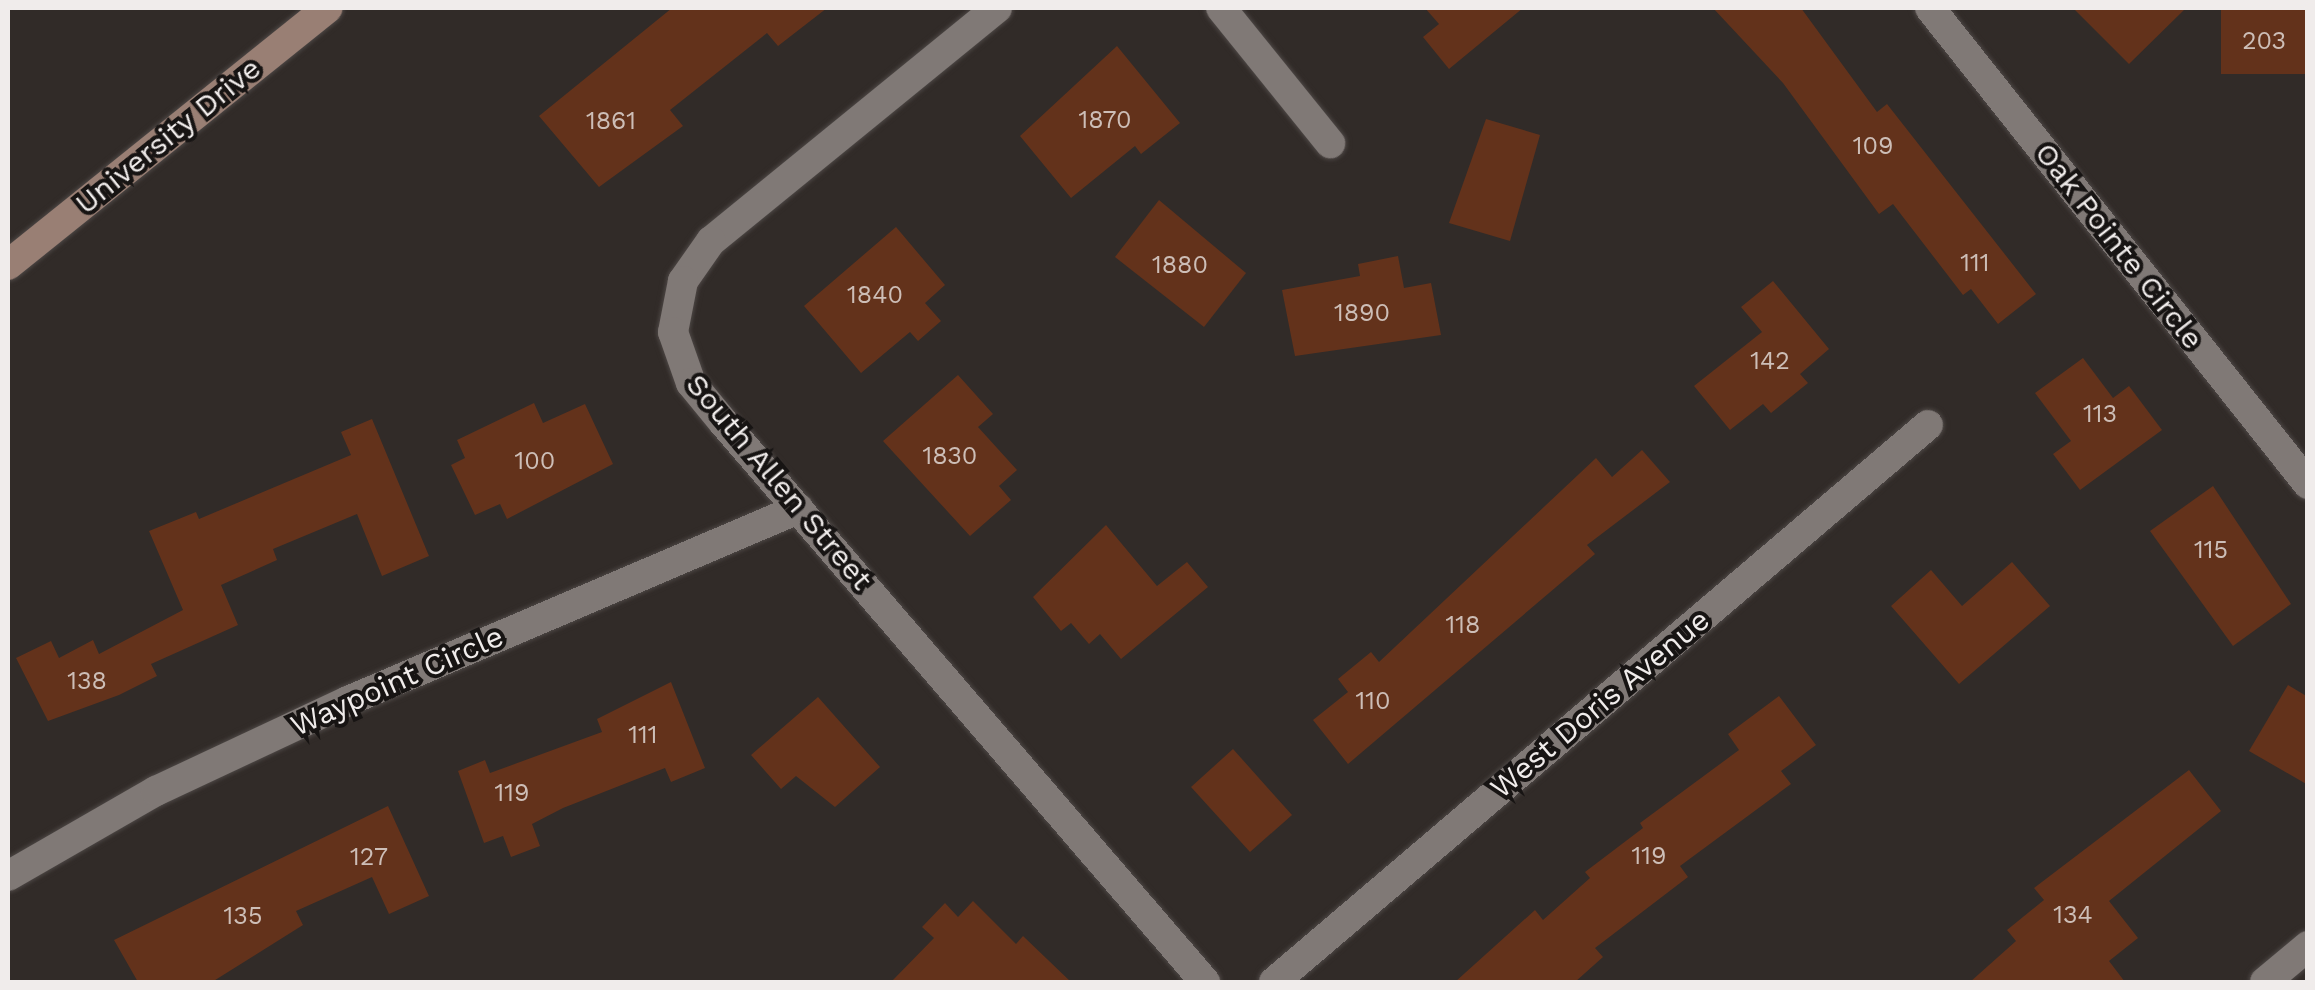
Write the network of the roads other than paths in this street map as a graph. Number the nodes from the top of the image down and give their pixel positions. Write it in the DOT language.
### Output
graph roads {
  1 [pos="328,8"];
  2 [pos="997,8"];
  3 [pos="1220,8"];
  4 [pos="1930,8"];
  5 [pos="1330,143"];
  6 [pos="8,265"];
  7 [pos="1928,425"];
  8 [pos="2308,484"];
  9 [pos="798,508"];
  10 [pos="8,876"];
  11 [pos="2308,946"];
  12 [pos="1205,982"];
  13 [pos="1274,982"];
  14 [pos="2265,982"];
  1 -- 6 [label="main road, University Drive"];
  2 -- 9 [label="street, South Allen Street"];
  3 -- 5 [label="street"];
  4 -- 8 [label="street, Oak Pointe Circle"];
  7 -- 13 [label="street, West Doris Avenue"];
  9 -- 10 [label="street, Waypoint Circle"];
  9 -- 12 [label="street, South Allen Street"];
  11 -- 14 [label="street"];
}
